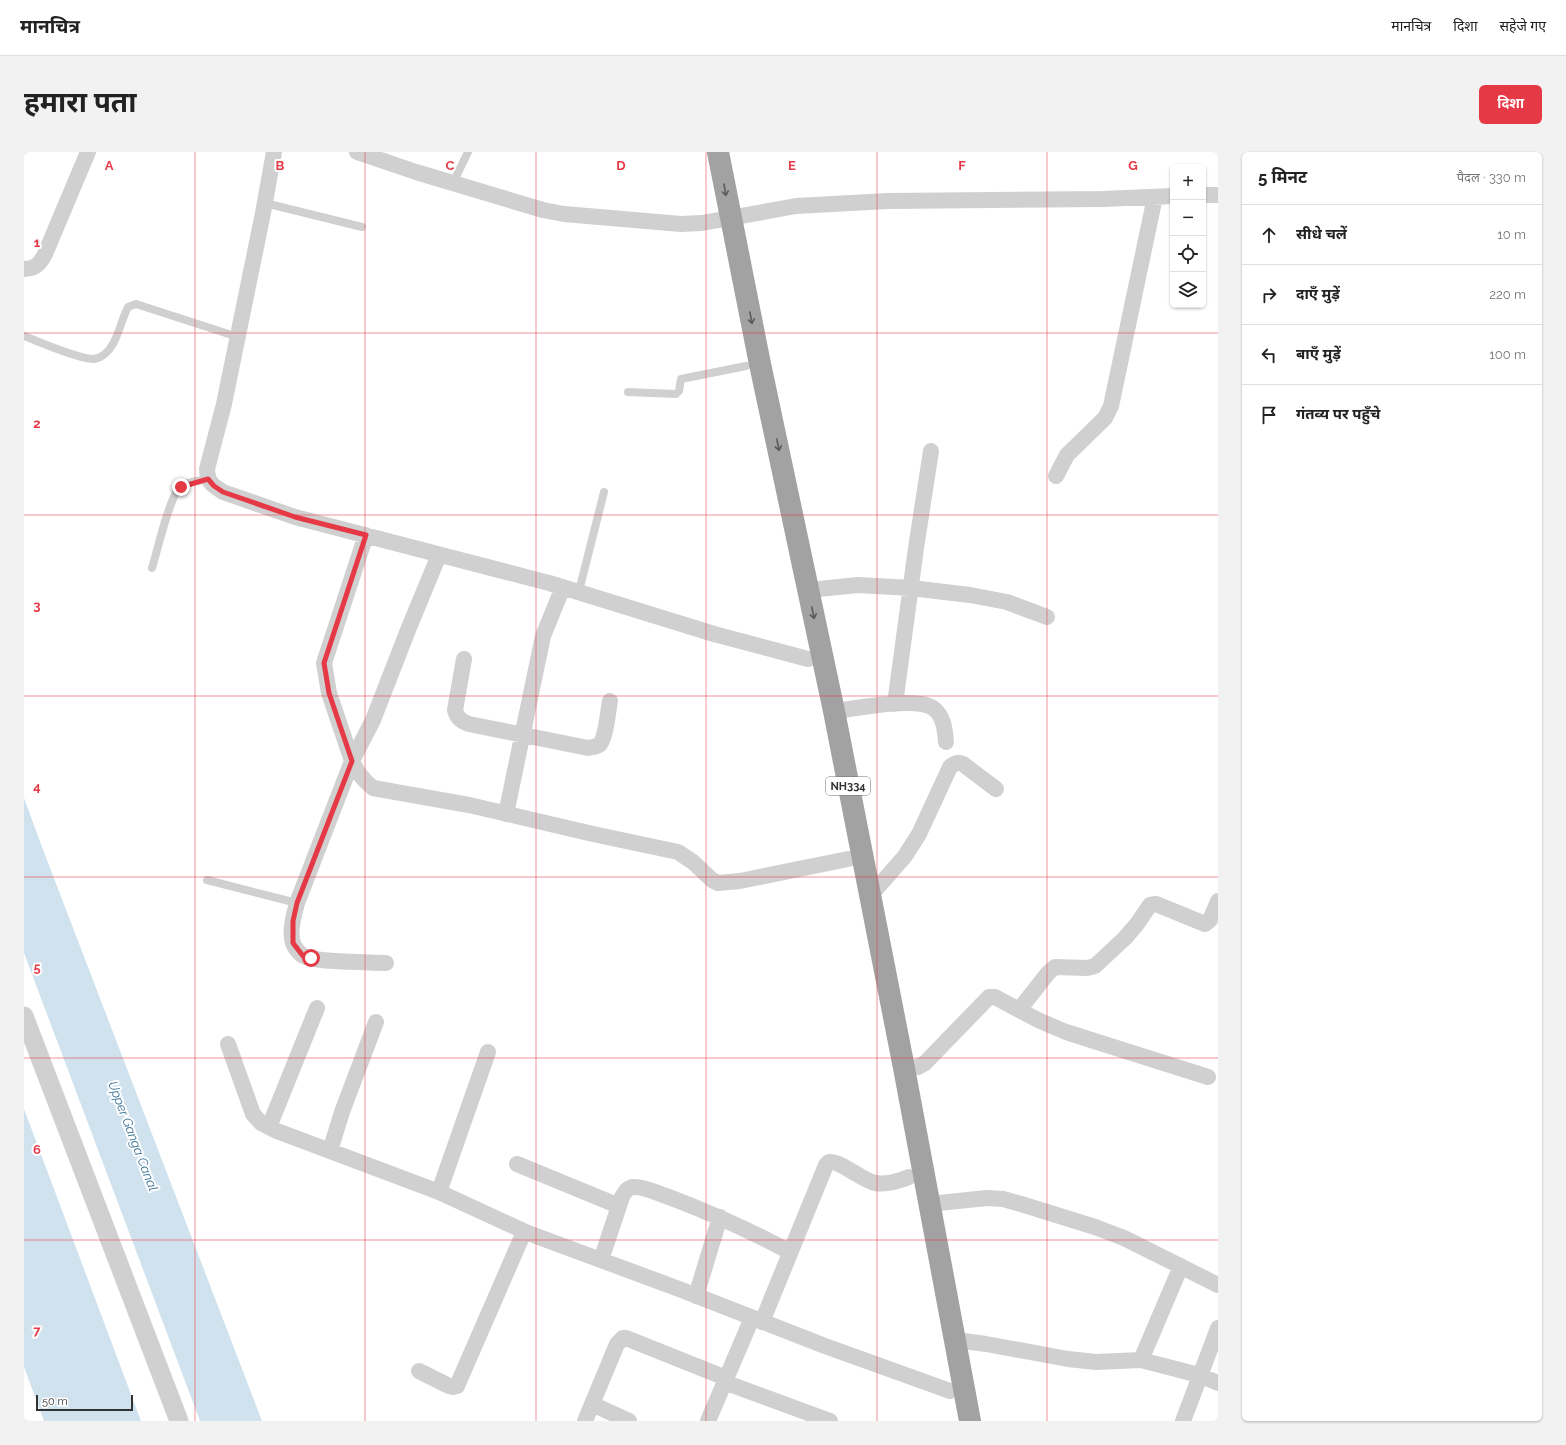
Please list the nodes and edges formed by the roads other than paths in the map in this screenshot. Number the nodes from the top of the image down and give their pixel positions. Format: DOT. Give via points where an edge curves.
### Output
graph roads {
  1 [pos="88,152"];
  2 [pos="274,152"];
  3 [pos="357,152"];
  4 [pos="468,152"];
  5 [pos="704,152"];
  6 [pos="718,152"];
  7 [pos="453,183"];
  8 [pos="1206,195"];
  9 [pos="1218,195"];
  10 [pos="1170,196"];
  11 [pos="1155,197"];
  12 [pos="265,203"];
  13 [pos="723,218"];
  14 [pos="362,227"];
  15 [pos="24,269"];
  16 [pos="24,336"];
  17 [pos="238,337"];
  18 [pos="746,366"];
  19 [pos="628,392"];
  20 [pos="931,451"];
  21 [pos="1056,476"];
  22 [pos="208,479"];
  23 [pos="604,492"];
  24 [pos="366,535"];
  25 [pos="439,554"];
  26 [pos="152,568"];
  27 [pos="911,588"];
  28 [pos="571,589"];
  29 [pos="809,590"];
  30 [pos="1047,617"];
  31 [pos="464,659"];
  32 [pos="808,659"];
  33 [pos="610,700"];
  34 [pos="896,704"];
  35 [pos="834,712"];
  36 [pos="522,735"];
  37 [pos="946,742"];
  38 [pos="352,761"];
  39 [pos="996,789"];
  40 [pos="506,814"];
  41 [pos="848,859"];
  42 [pos="207,880"];
  43 [pos="870,896"];
  44 [pos="1218,901"];
  45 [pos="297,903"];
  46 [pos="386,963"];
  47 [pos="318,1008"];
  48 [pos="1019,1010"];
  49 [pos="24,1016"];
  50 [pos="376,1022"];
  51 [pos="228,1044"];
  52 [pos="488,1052"];
  53 [pos="904,1068"];
  54 [pos="1208,1077"];
  55 [pos="269,1127"];
  56 [pos="330,1151"];
  57 [pos="517,1164"];
  58 [pos="909,1178"];
  59 [pos="439,1192"];
  60 [pos="930,1204"];
  61 [pos="619,1206"];
  62 [pos="720,1217"];
  63 [pos="524,1232"];
  64 [pos="790,1252"];
  65 [pos="601,1260"];
  66 [pos="1181,1266"];
  67 [pos="1218,1285"];
  68 [pos="696,1296"];
  69 [pos="757,1320"];
  70 [pos="1218,1328"];
  71 [pos="956,1340"];
  72 [pos="1141,1360"];
  73 [pos="419,1371"];
  74 [pos="1200,1375"];
  75 [pos="725,1380"];
  76 [pos="1218,1383"];
  77 [pos="950,1390"];
  78 [pos="592,1404"];
  79 [pos="179,1421"];
  80 [pos="585,1421"];
  81 [pos="630,1421"];
  82 [pos="708,1421"];
  83 [pos="830,1421"];
  84 [pos="955,1421"];
  85 [pos="970,1421"];
  86 [pos="1183,1421"];
  1 -- 15 [label="street" via="45,254 40,263 32,269"];
  2 -- 12 [label="street"];
  3 -- 7 [label="street"];
  4 -- 7 [label="lane"];
  5 -- 13 [label="highway, NH334"];
  6 -- 13 [label="highway, NH334, one-way"];
  7 -- 13 [label="street" via="564,214 681,224"];
  8 -- 9 [label="street"];
  10 -- 11 [label="street"];
  11 -- 13 [label="street" via="888,201 796,206"];
  11 -- 21 [label="street" via="1111,406 1105,418 1067,455"];
  12 -- 14 [label="lane"];
  12 -- 17 [label="street"];
  13 -- 18 [label="highway, NH334"];
  13 -- 29 [label="highway, NH334, one-way"];
  16 -- 17 [label="lane" via="73,354 95,359 101,357 113,344 128,307 136,304"];
  17 -- 22 [label="street" via="207,468"];
  18 -- 19 [label="lane" via="681,380 676,394"];
  18 -- 32 [label="highway, NH334"];
  20 -- 27 [label="street"];
  22 -- 24 [label="street" via="223,492 295,517"];
  22 -- 26 [label="lane" via="181,487 175,493"];
  23 -- 28 [label="lane"];
  24 -- 25 [label="street"];
  24 -- 38 [label="street" via="324,663 329,693"];
  25 -- 28 [label="street"];
  25 -- 38 [label="street" via="373,720"];
  27 -- 29 [label="street" via="858,585"];
  27 -- 30 [label="street" via="992,598"];
  27 -- 34 [label="street"];
  28 -- 32 [label="street" via="714,634"];
  28 -- 36 [label="street" via="543,636"];
  29 -- 35 [label="highway, NH334, one-way"];
  31 -- 36 [label="street" via="455,703 457,716 469,724"];
  32 -- 41 [label="highway, NH334"];
  33 -- 36 [label="street" via="603,737 601,743 595,747 588,748"];
  34 -- 35 [label="street"];
  34 -- 37 [label="street" via="918,703 932,708 940,715"];
  35 -- 43 [label="highway, NH334"];
  36 -- 40 [label="street"];
  38 -- 40 [label="street" via="364,781 373,788"];
  38 -- 45 [label="street"];
  39 -- 43 [label="street" via="963,764 954,763 919,834 905,856"];
  40 -- 41 [label="street" via="678,852 718,883 740,881"];
  41 -- 58 [label="highway, NH334"];
  42 -- 45 [label="lane"];
  43 -- 53 [label="highway, NH334"];
  44 -- 48 [label="street" via="1210,920 1205,924 1156,904 1150,905 1125,938 1095,966 1055,967"];
  45 -- 46 [label="street" via="293,921 293,943 303,956 324,960"];
  47 -- 55 [label="street"];
  48 -- 53 [label="street" via="995,997 989,997 925,1063"];
  48 -- 54 [label="street" via="1066,1032"];
  49 -- 79 [label="street"];
  50 -- 56 [label="street"];
  51 -- 55 [label="street" via="253,1114"];
  52 -- 59 [label="street"];
  53 -- 60 [label="highway, NH334"];
  55 -- 56 [label="street"];
  56 -- 59 [label="street"];
  57 -- 61 [label="street"];
  58 -- 64 [label="street" via="891,1183 874,1183 835,1162 829,1162 823,1168"];
  58 -- 77 [label="highway, NH334"];
  59 -- 63 [label="street"];
  60 -- 66 [label="street" via="987,1198 1003,1199 1095,1227"];
  60 -- 71 [label="highway, NH334"];
  61 -- 62 [label="street" via="626,1191 638,1187"];
  61 -- 65 [label="street"];
  62 -- 64 [label="street"];
  62 -- 68 [label="street"];
  63 -- 65 [label="street"];
  63 -- 73 [label="street" via="457,1386 449,1386"];
  64 -- 69 [label="street"];
  65 -- 68 [label="street"];
  66 -- 67 [label="street"];
  66 -- 72 [label="street"];
  68 -- 69 [label="street"];
  69 -- 75 [label="street"];
  69 -- 77 [label="street"];
  70 -- 74 [label="street"];
  71 -- 72 [label="street" via="1068,1359 1096,1362"];
  71 -- 85 [label="highway, NH334"];
  72 -- 74 [label="street"];
  74 -- 76 [label="street"];
  74 -- 86 [label="street"];
  75 -- 78 [label="street" via="623,1338 617,1344"];
  75 -- 82 [label="street"];
  75 -- 83 [label="street"];
  77 -- 84 [label="highway, NH334"];
  78 -- 80 [label="street"];
  78 -- 81 [label="street"];
}
